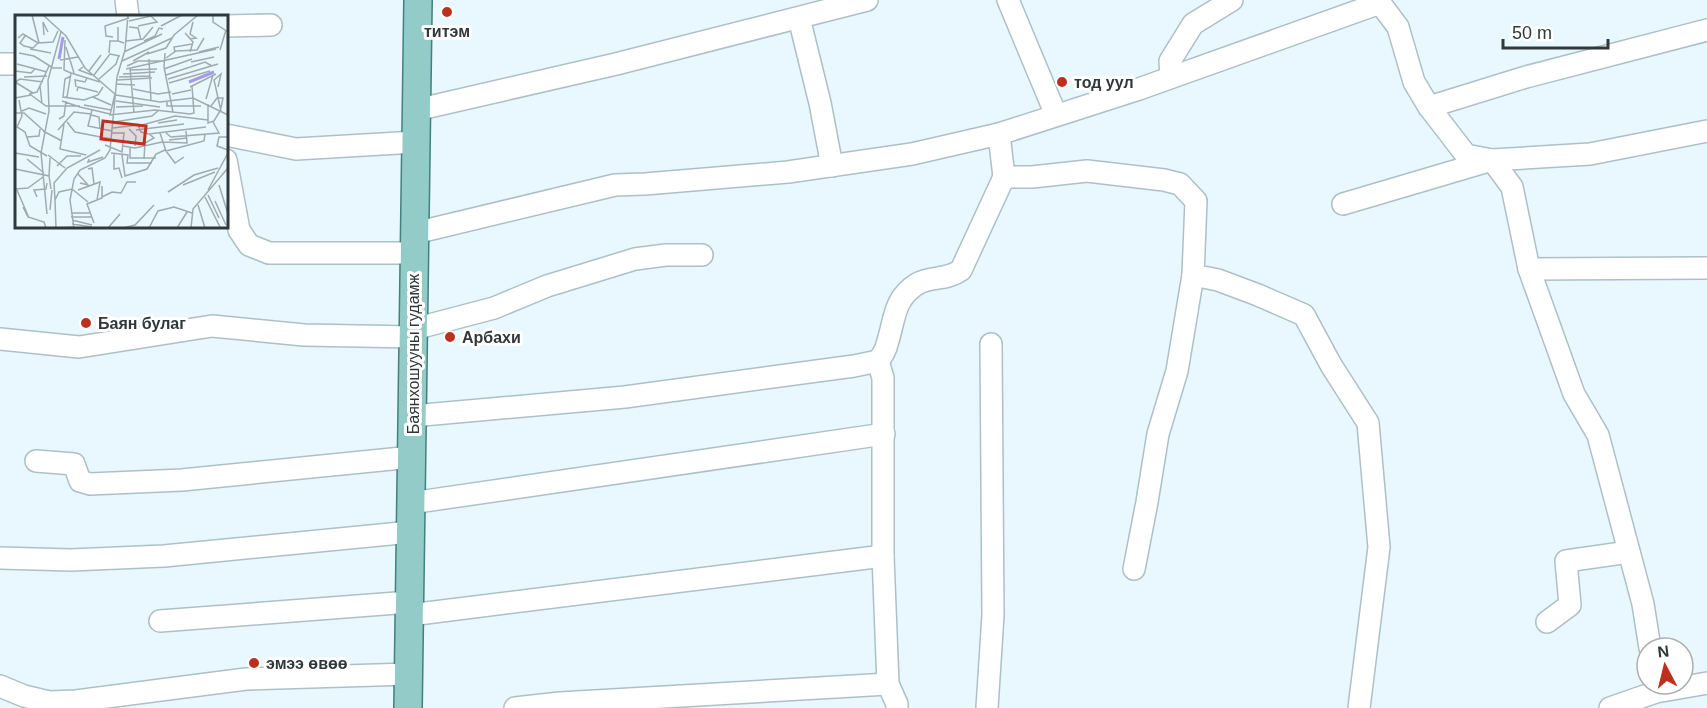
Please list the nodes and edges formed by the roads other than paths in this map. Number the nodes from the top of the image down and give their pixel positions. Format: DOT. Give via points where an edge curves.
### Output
graph roads {
  1 [pos="126,0"];
  2 [pos="418,0"];
  3 [pos="867,0"];
  4 [pos="1008,0"];
  5 [pos="1232,0"];
  6 [pos="1385,1"];
  7 [pos="128,15"];
  8 [pos="799,18"];
  9 [pos="271,25"];
  10 [pos="228,26"];
  11 [pos="1707,30"];
  12 [pos="1171,77"];
  13 [pos="1429,108"];
  14 [pos="416,110"];
  15 [pos="1056,115"];
  16 [pos="1707,131"];
  17 [pos="999,134"];
  18 [pos="228,135"];
  19 [pos="416,142"];
  20 [pos="1492,160"];
  21 [pos="832,166"];
  22 [pos="228,171"];
  23 [pos="1004,177"];
  24 [pos="1343,204"];
  25 [pos="414,243"];
  26 [pos="702,255"];
  27 [pos="1707,268"];
  28 [pos="1529,269"];
  29 [pos="1193,275"];
  30 [pos="414,333"];
  31 [pos="0,339"];
  32 [pos="991,344"];
  33 [pos="878,361"];
  34 [pos="412,416"];
  35 [pos="884,434"];
  36 [pos="412,457"];
  37 [pos="36,461"];
  38 [pos="411,503"];
  39 [pos="411,532"];
  40 [pos="1629,552"];
  41 [pos="883,556"];
  42 [pos="0,558"];
  43 [pos="1134,569"];
  44 [pos="410,608"];
  45 [pos="160,621"];
  46 [pos="1547,622"];
  47 [pos="1648,636"];
  48 [pos="409,674"];
  49 [pos="888,684"];
  50 [pos="0,686"];
  51 [pos="1637,696"];
  52 [pos="22,702"];
  53 [pos="902,707"];
  54 [pos="408,708"];
  55 [pos="515,708"];
  56 [pos="987,708"];
  57 [pos="1359,708"];
  58 [pos="1610,708"];
  1 -- 7 [label="street"];
  2 -- 14 [label="main road, Баянхошууны гудамж"];
  3 -- 8 [label="street"];
  4 -- 15 [label="street"];
  5 -- 12 [label="street" via="1192,24 1170,61"];
  6 -- 12 [label="street"];
  6 -- 13 [label="street" via="1398,27 1414,82"];
  8 -- 14 [label="street"];
  8 -- 21 [label="street"];
  9 -- 10 [label="street"];
  11 -- 13 [label="street" via="1526,77"];
  12 -- 15 [label="street"];
  13 -- 20 [label="street" via="1466,155"];
  14 -- 19 [label="main road, Баянхошууны гудамж"];
  15 -- 17 [label="street"];
  16 -- 20 [label="street" via="1590,154"];
  17 -- 21 [label="street" via="912,154"];
  17 -- 23 [label="street"];
  18 -- 19 [label="street" via="296,149"];
  19 -- 25 [label="main road, Баянхошууны гудамж"];
  20 -- 24 [label="street"];
  20 -- 28 [label="street" via="1512,186"];
  21 -- 25 [label="street" via="615,185"];
  22 -- 25 [label="street" via="239,230 249,245 269,254"];
  23 -- 29 [label="street" via="1087,171 1180,184 1196,201"];
  23 -- 33 [label="street" via="961,270 952,276 920,282 904,294"];
  25 -- 30 [label="main road, Баянхошууны гудамж"];
  26 -- 30 [label="street" via="635,259"];
  27 -- 28 [label="street"];
  28 -- 40 [label="street" via="1574,394 1598,435"];
  29 -- 43 [label="street" via="1177,370 1158,434"];
  29 -- 57 [label="street" via="1218,280 1304,315 1368,423 1379,547"];
  30 -- 31 [label="street" via="304,335 212,326 79,347"];
  30 -- 34 [label="main road, Баянхошууны гудамж"];
  32 -- 56 [label="street" via="993,615"];
  33 -- 34 [label="street" via="625,397"];
  33 -- 35 [label="street" via="883,378"];
  34 -- 36 [label="main road, Баянхошууны гудамж"];
  35 -- 38 [label="street"];
  35 -- 41 [label="street"];
  36 -- 37 [label="street" via="182,480 90,484 80,481 74,464"];
  36 -- 38 [label="main road, Баянхошууны гудамж"];
  38 -- 39 [label="main road, Баянхошууны гудамж"];
  39 -- 42 [label="street" via="164,556"];
  39 -- 44 [label="main road, Баянхошууны гудамж"];
  40 -- 46 [label="street" via="1566,561 1570,605"];
  40 -- 47 [label="street"];
  41 -- 44 [label="street"];
  41 -- 49 [label="street"];
  44 -- 45 [label="street"];
  44 -- 48 [label="main road, Баянхошууны гудамж"];
  48 -- 52 [label="street" via="246,679 76,701"];
  48 -- 54 [label="main road, Баянхошууны гудамж"];
  49 -- 53 [label="street"];
  49 -- 55 [label="street"];
  50 -- 52 [label="street"];
  51 -- 58 [label="street"];
}
